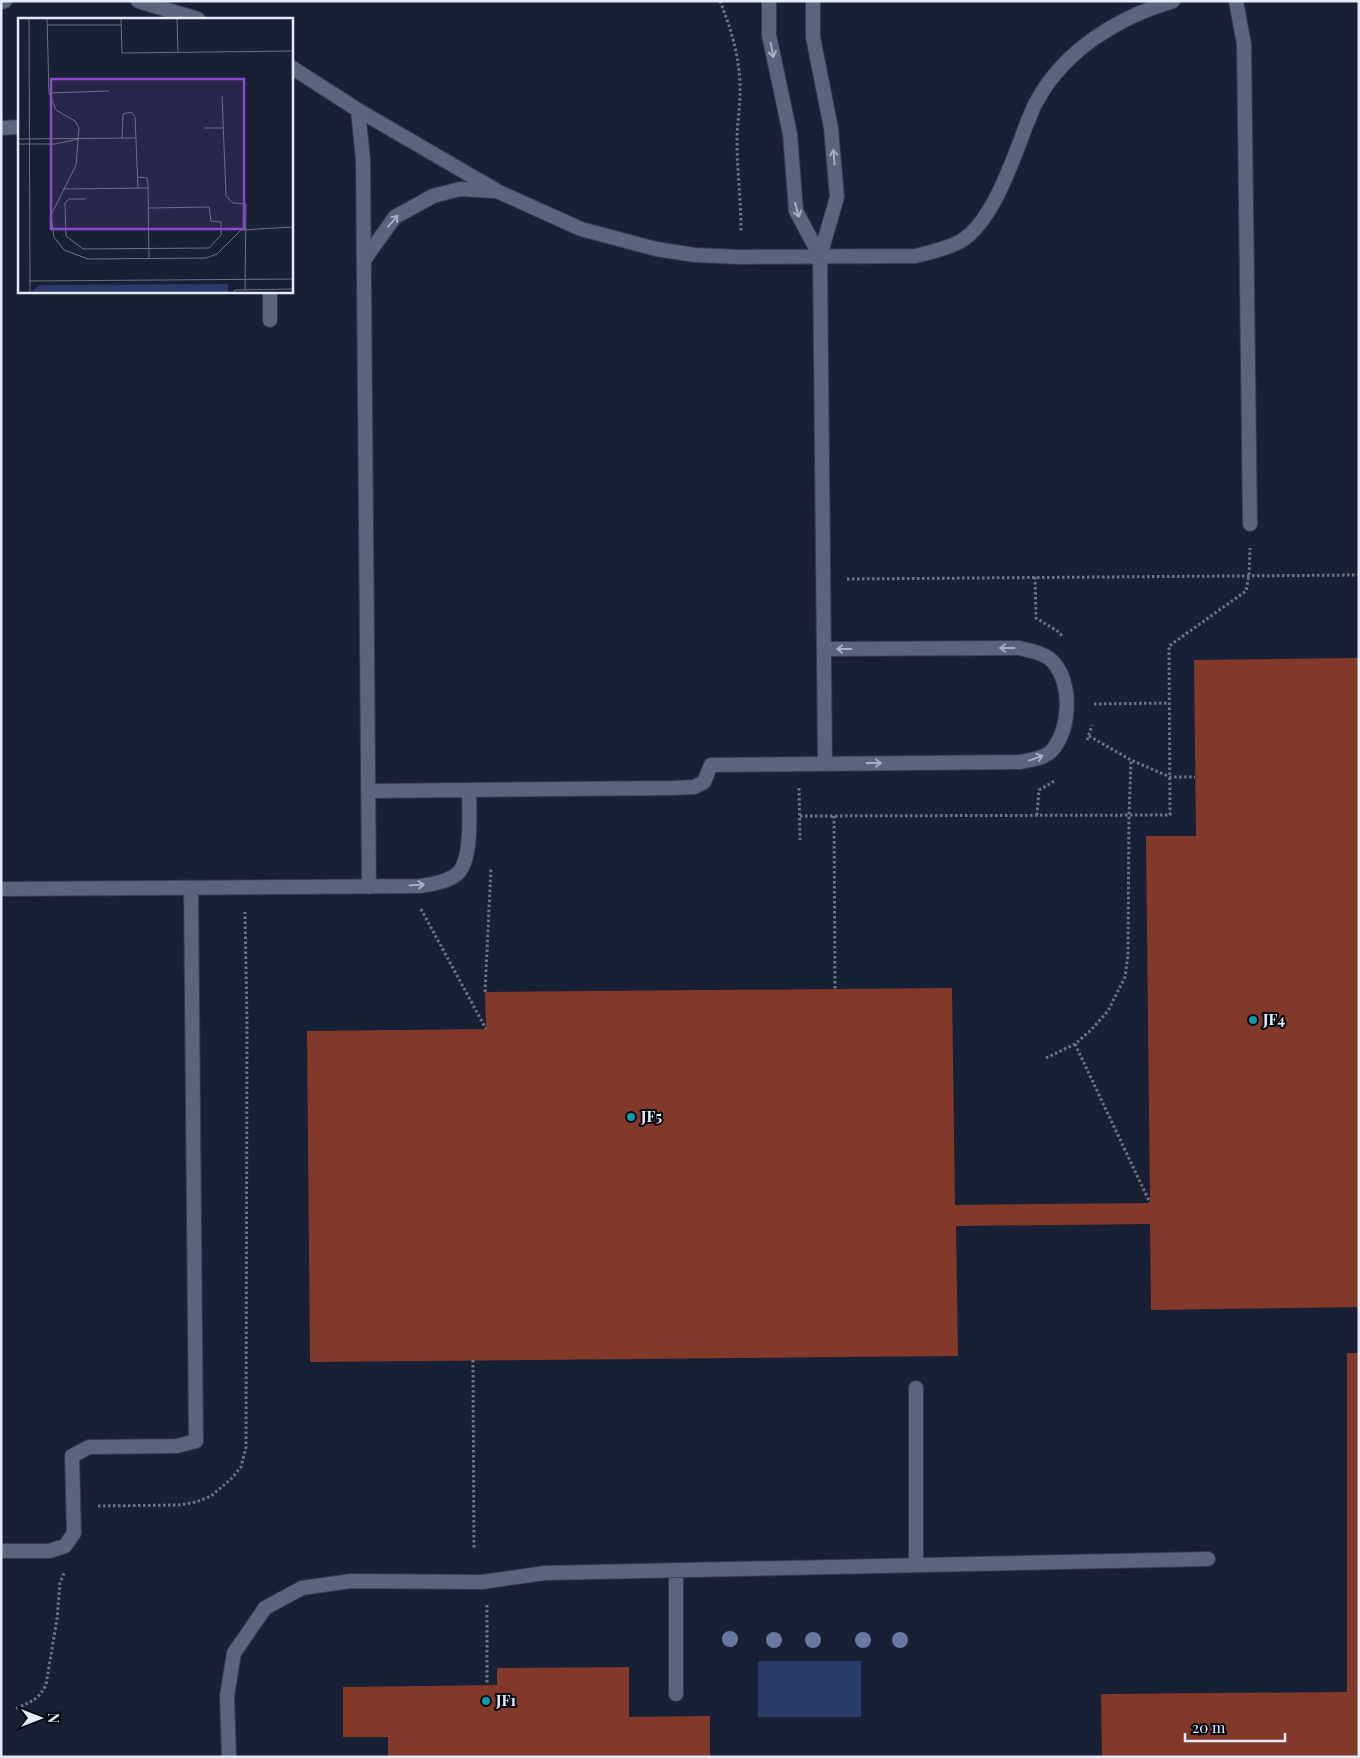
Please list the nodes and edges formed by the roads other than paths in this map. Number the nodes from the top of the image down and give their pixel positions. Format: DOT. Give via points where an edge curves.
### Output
graph roads {
  1 [pos="5,1"];
  2 [pos="138,1"];
  3 [pos="769,1"];
  4 [pos="813,1"];
  5 [pos="1173,1"];
  6 [pos="1236,1"];
  7 [pos="1,2"];
  8 [pos="195,18"];
  9 [pos="292,68"];
  10 [pos="358,110"];
  11 [pos="1,128"];
  12 [pos="18,128"];
  13 [pos="499,192"];
  14 [pos="820,256"];
  15 [pos="364,260"];
  16 [pos="270,292"];
  17 [pos="270,320"];
  18 [pos="1250,524"];
  19 [pos="824,649"];
  20 [pos="825,763"];
  21 [pos="368,790"];
  22 [pos="469,790"];
  23 [pos="369,887"];
  24 [pos="192,888"];
  25 [pos="1,889"];
  26 [pos="916,1388"];
  27 [pos="1,1551"];
  28 [pos="1208,1559"];
  29 [pos="916,1565"];
  30 [pos="676,1570"];
  31 [pos="676,1694"];
  32 [pos="229,1757"];
  1 -- 7 [label="lane"];
  2 -- 8 [label="lane"];
  3 -- 14 [label="lane, one-way" via="769,35 790,134 796,211"];
  14 -- 4 [label="lane, one-way" via="837,197 831,128 814,37"];
  5 -- 14 [label="lane" via="1112,27 1083,46 1058,70 1037,100 999,192 982,221 963,240 943,250 915,256"];
  6 -- 18 [label="lane" via="1244,44"];
  9 -- 10 [label="lane"];
  10 -- 13 [label="lane"];
  10 -- 15 [label="lane" via="363,159"];
  11 -- 12 [label="lane"];
  13 -- 14 [label="lane" via="581,229 656,249 740,257"];
  15 -- 13 [label="lane, one-way" via="396,217 433,196 460,189"];
  14 -- 19 [label="lane"];
  15 -- 21 [label="lane"];
  16 -- 17 [label="lane"];
  19 -- 20 [label="lane"];
  20 -- 19 [label="lane, one-way" via="1019,762 1037,759 1054,749 1065,725 1068,703 1064,683 1054,663 1039,653 1019,648"];
  20 -- 22 [label="lane" via="711,765 704,782 694,787"];
  21 -- 22 [label="lane"];
  21 -- 23 [label="lane"];
  23 -- 22 [label="lane, one-way" via="420,886 441,882 459,873 467,855"];
  23 -- 24 [label="lane"];
  24 -- 25 [label="lane"];
  24 -- 27 [label="lane" via="196,1441 177,1446 89,1447 72,1456 74,1533 65,1546 49,1551"];
  26 -- 29 [label="lane"];
  28 -- 29 [label="lane"];
  29 -- 30 [label="lane"];
  30 -- 31 [label="lane"];
  30 -- 32 [label="lane" via="545,1573 482,1582 351,1582 302,1588 265,1608 234,1653 227,1696"];
}
